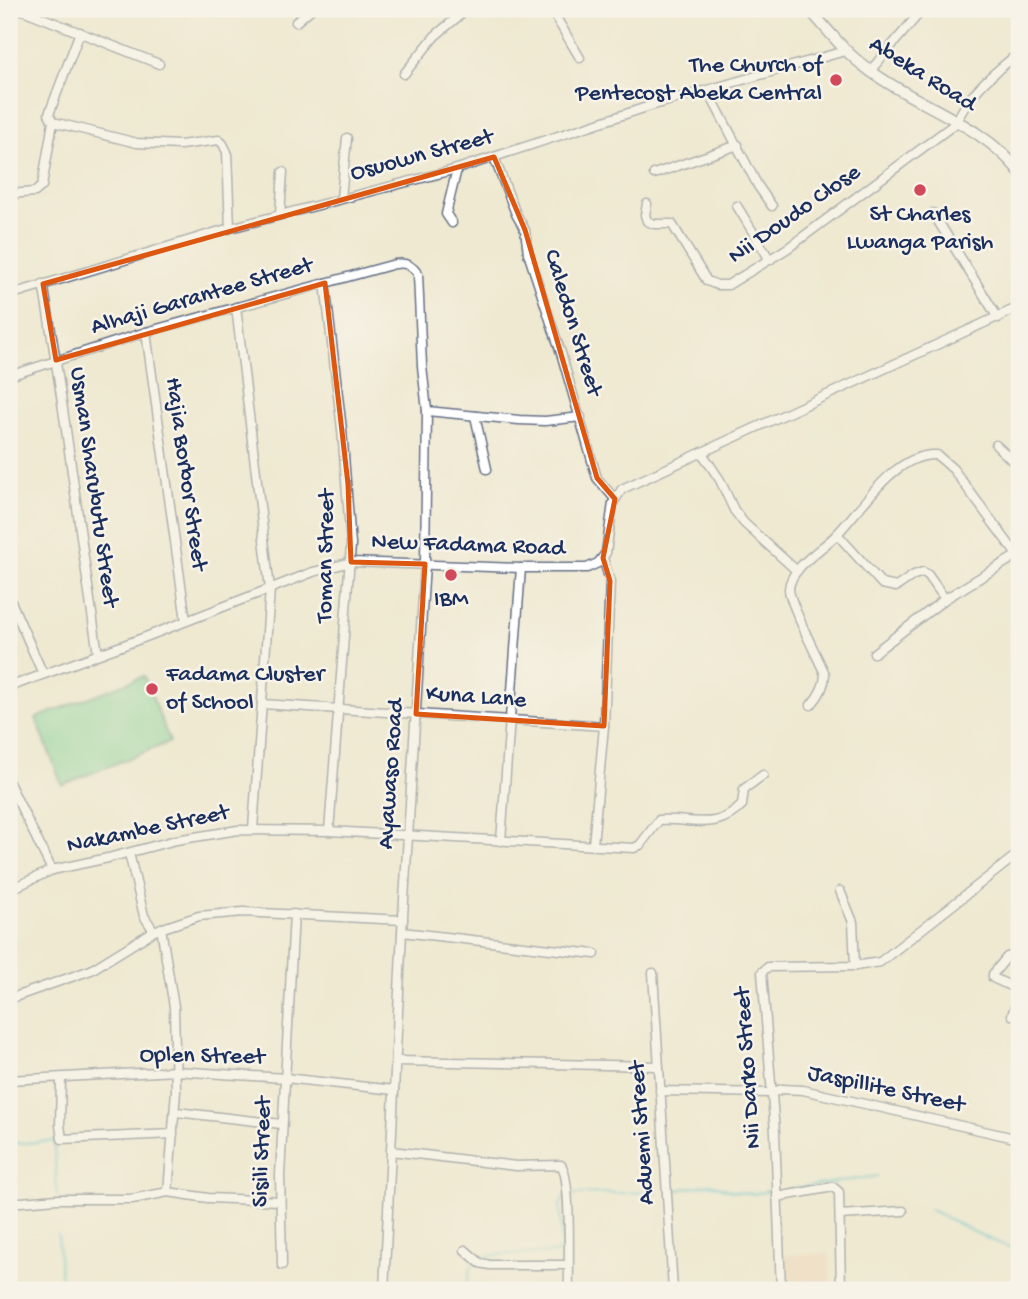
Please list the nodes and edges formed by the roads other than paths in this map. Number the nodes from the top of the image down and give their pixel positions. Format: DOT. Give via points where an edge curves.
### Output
graph roads {
  1 [pos="20,9"];
  2 [pos="311,9"];
  3 [pos="467,9"];
  4 [pos="551,9"];
  5 [pos="809,9"];
  6 [pos="923,9"];
  7 [pos="296,22"];
  8 [pos="80,32"];
  9 [pos="845,51"];
  10 [pos="1019,53"];
  11 [pos="580,58"];
  12 [pos="159,64"];
  13 [pos="870,71"];
  14 [pos="404,74"];
  15 [pos="708,91"];
  16 [pos="52,122"];
  17 [pos="956,123"];
  18 [pos="347,138"];
  19 [pos="738,145"];
  20 [pos="494,157"];
  21 [pos="457,169"];
  22 [pos="1019,171"];
  23 [pos="284,172"];
  24 [pos="654,174"];
  25 [pos="9,194"];
  26 [pos="341,198"];
  27 [pos="647,204"];
  28 [pos="737,206"];
  29 [pos="772,206"];
  30 [pos="933,213"];
  31 [pos="280,214"];
  32 [pos="452,223"];
  33 [pos="230,228"];
  34 [pos="770,260"];
  35 [pos="408,264"];
  36 [pos="325,283"];
  37 [pos="43,284"];
  38 [pos="9,295"];
  39 [pos="236,307"];
  40 [pos="1019,307"];
  41 [pos="998,318"];
  42 [pos="146,332"];
  43 [pos="56,360"];
  44 [pos="9,376"];
  45 [pos="427,411"];
  46 [pos="475,415"];
  47 [pos="581,417"];
  48 [pos="996,445"];
  49 [pos="702,453"];
  50 [pos="1019,467"];
  51 [pos="488,469"];
  52 [pos="615,499"];
  53 [pos="837,534"];
  54 [pos="1018,555"];
  55 [pos="603,558"];
  56 [pos="351,562"];
  57 [pos="425,564"];
  58 [pos="521,568"];
  59 [pos="797,571"];
  60 [pos="270,589"];
  61 [pos="9,597"];
  62 [pos="945,598"];
  63 [pos="186,621"];
  64 [pos="874,653"];
  65 [pos="98,654"];
  66 [pos="43,674"];
  67 [pos="9,687"];
  68 [pos="262,704"];
  69 [pos="811,705"];
  70 [pos="339,709"];
  71 [pos="416,714"];
  72 [pos="510,719"];
  73 [pos="604,726"];
  74 [pos="764,775"];
  75 [pos="9,783"];
  76 [pos="253,830"];
  77 [pos="329,831"];
  78 [pos="408,837"];
  79 [pos="501,841"];
  80 [pos="593,845"];
  81 [pos="129,853"];
  82 [pos="1019,853"];
  83 [pos="52,870"];
  84 [pos="9,890"];
  85 [pos="840,891"];
  86 [pos="294,914"];
  87 [pos="403,920"];
  88 [pos="158,930"];
  89 [pos="402,932"];
  90 [pos="595,954"];
  91 [pos="1019,955"];
  92 [pos="855,966"];
  93 [pos="653,973"];
  94 [pos="1019,990"];
  95 [pos="1019,997"];
  96 [pos="9,999"];
  97 [pos="1013,1015"];
  98 [pos="396,1061"];
  99 [pos="657,1066"];
  100 [pos="176,1071"];
  101 [pos="61,1078"];
  102 [pos="285,1078"];
  103 [pos="9,1080"];
  104 [pos="394,1090"];
  105 [pos="660,1091"];
  106 [pos="771,1093"];
  107 [pos="176,1112"];
  108 [pos="282,1124"];
  109 [pos="173,1134"];
  110 [pos="1019,1139"];
  111 [pos="390,1151"];
  112 [pos="168,1192"];
  113 [pos="777,1195"];
  114 [pos="279,1201"];
  115 [pos="9,1203"];
  116 [pos="903,1211"];
  117 [pos="840,1215"];
  118 [pos="465,1250"];
  119 [pos="282,1265"];
  120 [pos="568,1265"];
  121 [pos="384,1290"];
  122 [pos="569,1290"];
  123 [pos="673,1290"];
  124 [pos="781,1290"];
  125 [pos="841,1290"];
  1 -- 8 [label="street"];
  2 -- 7 [label="street"];
  3 -- 14 [label="street" via="435,36"];
  4 -- 11 [label="street"];
  5 -- 9 [label="street, Abeka Road"];
  6 -- 13 [label="street"];
  8 -- 12 [label="street"];
  8 -- 16 [label="street" via="49,114"];
  9 -- 13 [label="street, Abeka Road"];
  9 -- 15 [label="street, Osuown Street"];
  10 -- 17 [label="street" via="982,84"];
  13 -- 17 [label="street, Abeka Road"];
  15 -- 19 [label="street"];
  15 -- 20 [label="street, Osuown Street"];
  16 -- 25 [label="street" via="42,186 35,192"];
  16 -- 33 [label="street" via="137,143 180,145 219,140 226,152"];
  17 -- 22 [label="street, Abeka Road" via="980,135"];
  17 -- 34 [label="street, Nii Doudo Close"];
  18 -- 26 [label="street"];
  19 -- 24 [label="street"];
  19 -- 29 [label="street"];
  20 -- 21 [label="street, Osuown Street"];
  20 -- 47 [label="street, Caledon Street" via="525,230 528,253"];
  21 -- 26 [label="street, Osuown Street"];
  21 -- 32 [label="street" via="446,214"];
  23 -- 31 [label="street"];
  26 -- 31 [label="street, Osuown Street"];
  27 -- 34 [label="street, Nii Doudo Close" via="647,221 672,224 707,281 728,285"];
  28 -- 34 [label="street"];
  30 -- 41 [label="street"];
  31 -- 33 [label="street, Osuown Street"];
  33 -- 37 [label="street, Osuown Street"];
  35 -- 36 [label="street, Alhaji Garantee Street"];
  35 -- 45 [label="street, Ayawaso Road" via="418,274"];
  36 -- 39 [label="street, Alhaji Garantee Street"];
  36 -- 56 [label="street, Toman Street" via="348,484"];
  37 -- 38 [label="street, Osuown Street"];
  37 -- 43 [label="street, Usman Sharubutu Street"];
  39 -- 42 [label="street, Alhaji Garantee Street"];
  39 -- 60 [label="street"];
  40 -- 41 [label="street"];
  41 -- 49 [label="street"];
  42 -- 43 [label="street, Alhaji Garantee Street"];
  42 -- 63 [label="street, Hajia Borbor Street"];
  43 -- 44 [label="street, Alhaji Garantee Street"];
  43 -- 65 [label="street, Usman Sharubutu Street"];
  45 -- 46 [label="street"];
  45 -- 57 [label="street, Ayawaso Road"];
  46 -- 47 [label="street" via="545,421"];
  46 -- 51 [label="street"];
  47 -- 52 [label="street, Caledon Street" via="597,478"];
  48 -- 50 [label="street"];
  49 -- 52 [label="street" via="627,486"];
  49 -- 59 [label="street" via="744,523"];
  52 -- 55 [label="street"];
  53 -- 54 [label="street" via="887,477 911,462 937,455"];
  53 -- 59 [label="street"];
  53 -- 62 [label="street" via="882,584 896,587 923,572"];
  54 -- 62 [label="street"];
  55 -- 58 [label="street, New Fadama Road" via="587,568"];
  55 -- 73 [label="street" via="610,581"];
  56 -- 57 [label="street, New Fadama Road"];
  56 -- 60 [label="street, New Fadama Road"];
  56 -- 70 [label="street, Toman Street"];
  57 -- 58 [label="street, New Fadama Road"];
  57 -- 71 [label="street, Ayawaso Road"];
  58 -- 72 [label="street"];
  59 -- 69 [label="street" via="790,584 791,598 825,674"];
  60 -- 63 [label="street, New Fadama Road"];
  60 -- 68 [label="street"];
  61 -- 66 [label="street"];
  62 -- 64 [label="street"];
  63 -- 65 [label="street, New Fadama Road"];
  65 -- 66 [label="street, New Fadama Road"];
  66 -- 67 [label="street, New Fadama Road"];
  68 -- 70 [label="street, Kuna Lane"];
  68 -- 76 [label="street"];
  70 -- 71 [label="street, Kuna Lane"];
  70 -- 77 [label="street, Toman Street"];
  71 -- 72 [label="street, Kuna Lane"];
  71 -- 78 [label="street, Ayawaso Road"];
  72 -- 73 [label="street, Kuna Lane"];
  72 -- 79 [label="street"];
  73 -- 80 [label="street"];
  74 -- 80 [label="street, Nakambe Street" via="744,789 741,807 719,821 659,820 638,847"];
  75 -- 83 [label="street"];
  76 -- 77 [label="street, Nakambe Street"];
  76 -- 81 [label="street, Nakambe Street" via="176,840"];
  77 -- 78 [label="street, Nakambe Street"];
  78 -- 79 [label="street, Nakambe Street"];
  78 -- 87 [label="street, Ayawaso Road"];
  79 -- 80 [label="street, Nakambe Street"];
  81 -- 83 [label="street, Nakambe Street"];
  81 -- 88 [label="street" via="144,916"];
  82 -- 92 [label="street, Nii Darko Street" via="880,962"];
  83 -- 84 [label="street, Nakambe Street"];
  85 -- 92 [label="street" via="853,922"];
  86 -- 87 [label="street"];
  86 -- 88 [label="street" via="222,912"];
  86 -- 102 [label="street, Sisili Street"];
  87 -- 89 [label="street, Ayawaso Road"];
  88 -- 96 [label="street" via="91,970"];
  88 -- 100 [label="street" via="174,1007"];
  89 -- 90 [label="street"];
  89 -- 98 [label="street, Ayawaso Road"];
  91 -- 94 [label="street" via="1007,957 993,978"];
  92 -- 106 [label="street, Nii Darko Street" via="785,965 762,972"];
  93 -- 99 [label="street, Aduemi Street"];
  95 -- 97 [label="street"];
  98 -- 99 [label="street"];
  98 -- 104 [label="street, Ayawaso Road"];
  99 -- 105 [label="street, Aduemi Street"];
  100 -- 101 [label="street, Oplen Street"];
  100 -- 102 [label="street, Oplen Street"];
  100 -- 107 [label="street"];
  101 -- 103 [label="street, Oplen Street"];
  101 -- 109 [label="street" via="61,1136 65,1140"];
  102 -- 104 [label="street, Oplen Street"];
  102 -- 108 [label="street, Sisili Street"];
  104 -- 111 [label="street, Ayawaso Road"];
  105 -- 106 [label="street, Jaspillite Street"];
  105 -- 123 [label="street, Aduemi Street"];
  106 -- 110 [label="street, Jaspillite Street" via="793,1089"];
  106 -- 113 [label="street, Nii Darko Street"];
  107 -- 108 [label="street"];
  107 -- 109 [label="street"];
  108 -- 114 [label="street, Sisili Street"];
  109 -- 112 [label="street"];
  111 -- 120 [label="street" via="516,1166 556,1163 565,1169"];
  111 -- 121 [label="street, Ayawaso Road"];
  112 -- 114 [label="street"];
  112 -- 115 [label="street" via="132,1199"];
  113 -- 117 [label="street" via="833,1187 839,1192"];
  113 -- 124 [label="street, Nii Darko Street"];
  114 -- 119 [label="street, Sisili Street"];
  116 -- 117 [label="street"];
  117 -- 125 [label="street"];
  118 -- 120 [label="street" via="490,1265"];
  120 -- 122 [label="street"];
}
